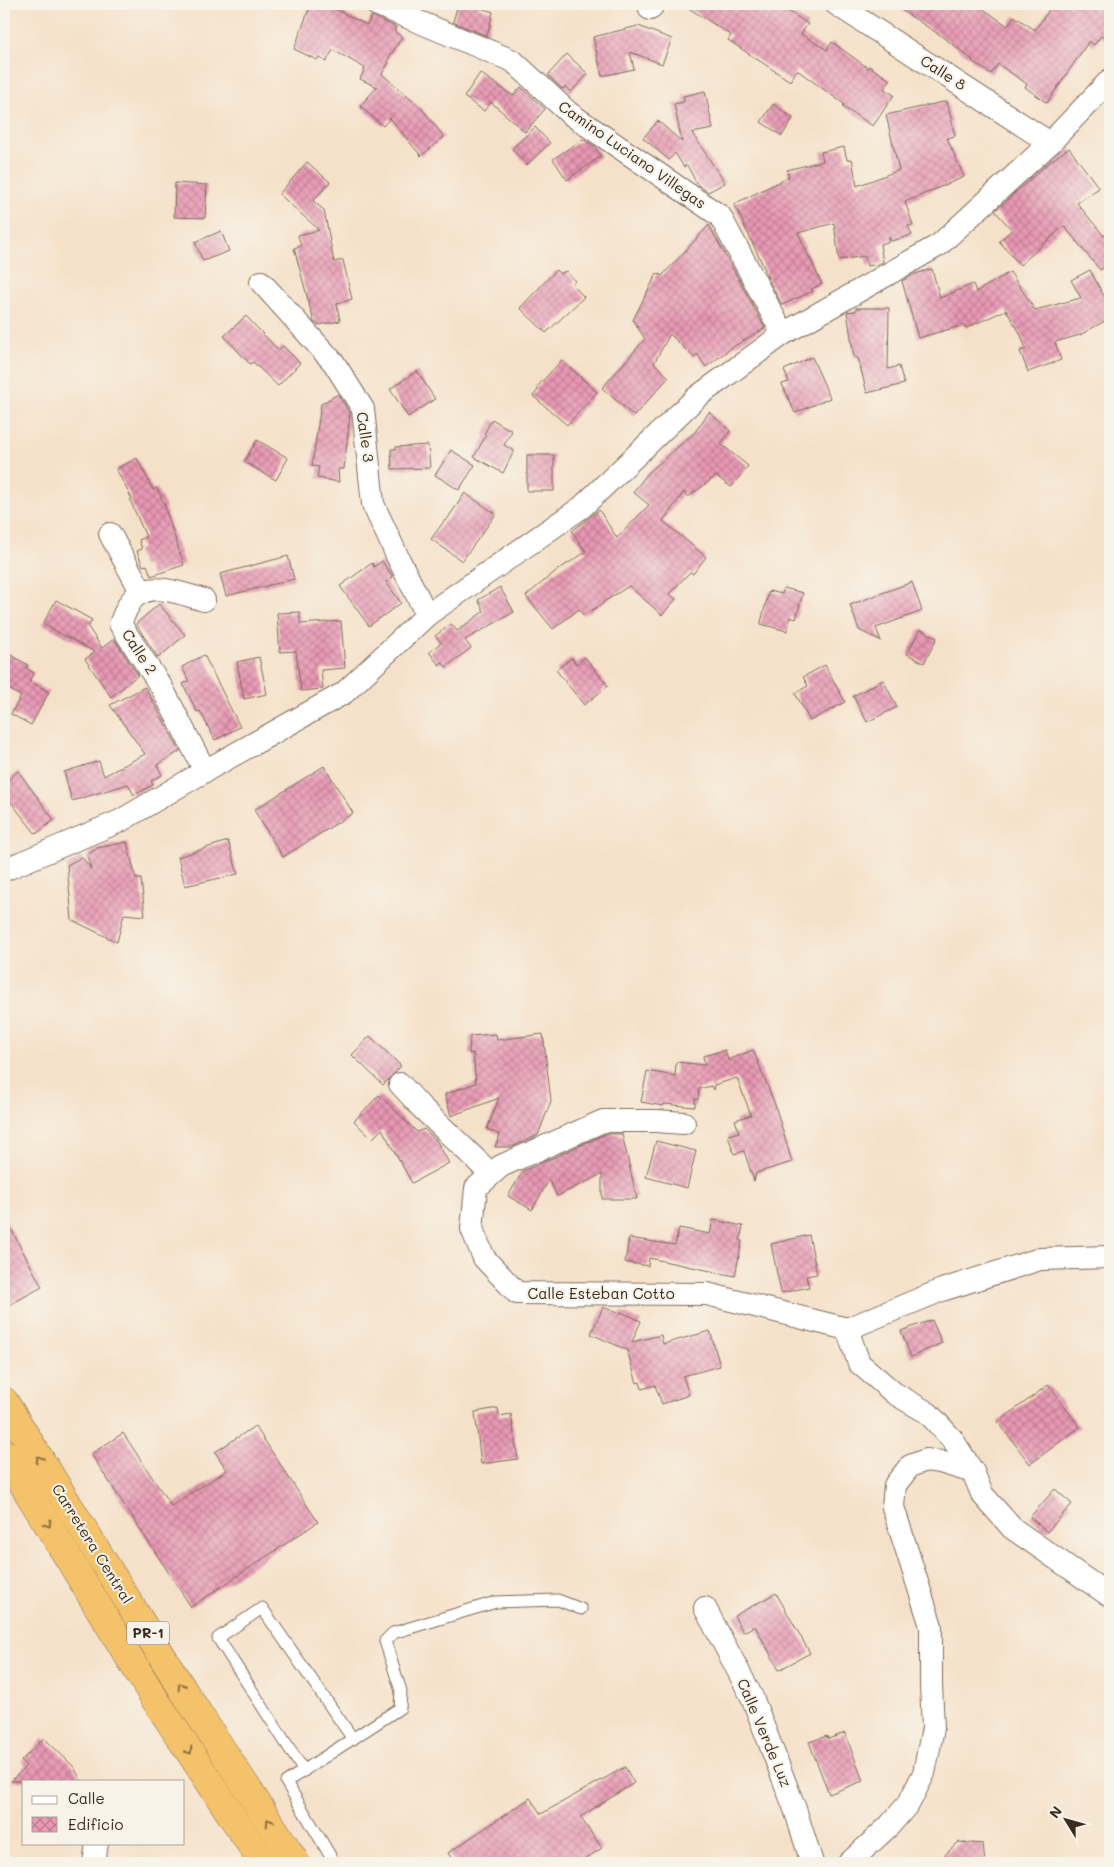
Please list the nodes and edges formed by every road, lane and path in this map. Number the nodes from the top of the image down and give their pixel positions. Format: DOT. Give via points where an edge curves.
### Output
graph roads {
  1 [pos="376,4"];
  2 [pos="836,4"];
  3 [pos="1106,92"];
  4 [pos="1050,143"];
  5 [pos="261,282"];
  6 [pos="783,334"];
  7 [pos="110,534"];
  8 [pos="142,593"];
  9 [pos="204,600"];
  10 [pos="428,614"];
  11 [pos="205,771"];
  12 [pos="4,870"];
  13 [pos="400,1084"];
  14 [pos="684,1123"];
  15 [pos="492,1174"];
  16 [pos="1110,1257"];
  17 [pos="847,1329"];
  18 [pos="4,1401"];
  19 [pos="4,1453"];
  20 [pos="973,1472"];
  21 [pos="1110,1596"];
  22 [pos="705,1608"];
  23 [pos="581,1609"];
  24 [pos="353,1739"];
  25 [pos="304,1771"];
  26 [pos="97,1844"];
  27 [pos="333,1860"];
  28 [pos="94,1863"];
  29 [pos="263,1863"];
  30 [pos="296,1863"];
  31 [pos="320,1863"];
  32 [pos="812,1863"];
  33 [pos="848,1863"];
  1 -- 6 [label="street, Camino Luciano Villegas" via="513,61 569,113 720,216"];
  2 -- 4 [label="street, Calle 8"];
  3 -- 4 [label="street"];
  4 -- 6 [label="street" via="939,244"];
  5 -- 10 [label="street, Calle 3" via="334,363 362,409 373,504"];
  6 -- 10 [label="street" via="697,397 582,507"];
  7 -- 8 [label="street"];
  8 -- 9 [label="street" via="150,590 173,592"];
  8 -- 11 [label="street, Calle 2" via="130,603 120,624 162,688"];
  10 -- 11 [label="street" via="344,693"];
  11 -- 12 [label="street" via="120,821"];
  13 -- 15 [label="street"];
  14 -- 15 [label="street, Calle Esteban Cotto" via="603,1121 502,1166"];
  15 -- 17 [label="street, Calle Esteban Cotto" via="476,1188 472,1229 484,1258 517,1293 707,1294"];
  16 -- 17 [label="street" via="1040,1259 942,1290"];
  17 -- 20 [label="street" via="859,1363 894,1394 928,1413 952,1439"];
  30 -- 18 [label="highway, Carretera Central / PR-1, one-way" via="183,1690"];
  19 -- 29 [label="highway, Carretera Central / PR-1, one-way" via="156,1701"];
  20 -- 21 [label="street" via="982,1494 1012,1528"];
  20 -- 33 [label="street" via="926,1460 910,1466 895,1485 893,1506 931,1626 933,1728 924,1773 909,1803"];
  22 -- 32 [label="street, Calle Verde Luz" via="752,1697"];
  23 -- 24 [label="lane" via="558,1600 496,1602 392,1633 385,1642 401,1691 400,1708"];
  24 -- 25 [label="lane"];
  24 -- 25 [label="lane" via="262,1608 218,1638"];
  25 -- 27 [label="lane" via="286,1782"];
  26 -- 28 [label="street"];
  27 -- 31 [label="lane"];
}
